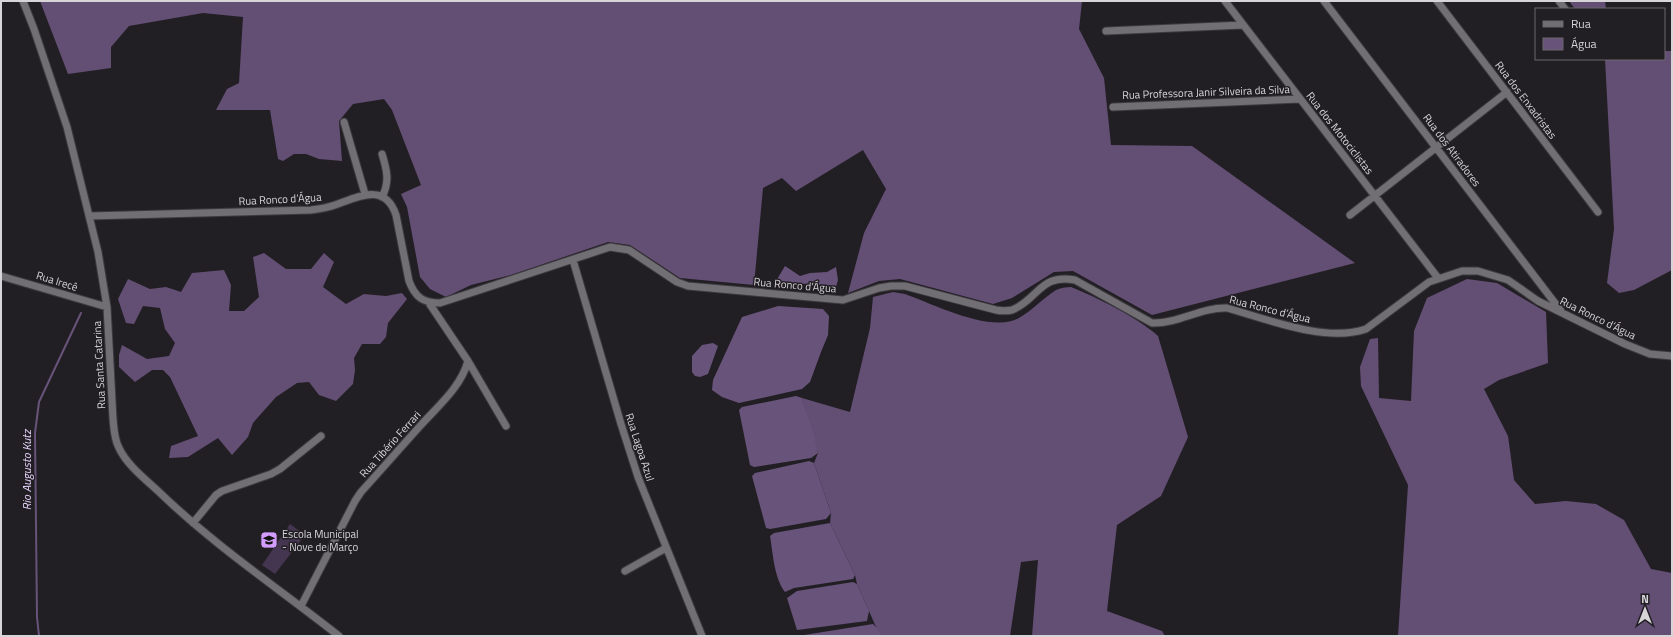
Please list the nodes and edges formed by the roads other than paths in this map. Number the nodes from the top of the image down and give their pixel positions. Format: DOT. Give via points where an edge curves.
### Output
graph roads {
  1 [pos="23,1"];
  2 [pos="1225,1"];
  3 [pos="1324,1"];
  4 [pos="1437,1"];
  5 [pos="1243,25"];
  6 [pos="1106,31"];
  7 [pos="1507,92"];
  8 [pos="1300,99"];
  9 [pos="1112,107"];
  10 [pos="344,122"];
  11 [pos="1436,148"];
  12 [pos="382,154"];
  13 [pos="365,194"];
  14 [pos="1375,196"];
  15 [pos="382,197"];
  16 [pos="1598,212"];
  17 [pos="1350,215"];
  18 [pos="89,216"];
  19 [pos="573,260"];
  20 [pos="1,276"];
  21 [pos="1438,278"];
  22 [pos="429,303"];
  23 [pos="107,307"];
  24 [pos="1562,313"];
  25 [pos="1672,356"];
  26 [pos="468,361"];
  27 [pos="506,426"];
  28 [pos="321,436"];
  29 [pos="193,523"];
  30 [pos="666,548"];
  31 [pos="625,571"];
  32 [pos="301,606"];
  33 [pos="339,636"];
  34 [pos="702,636"];
  1 -- 18 [label="street, Rua Santa Catarina" via="67,127"];
  2 -- 5 [label="street, Rua dos Motociclistas"];
  3 -- 11 [label="street, Rua dos Atiradores"];
  4 -- 7 [label="street, Rua dos Enxadristas"];
  5 -- 6 [label="street"];
  5 -- 8 [label="street, Rua dos Motociclistas"];
  7 -- 11 [label="street"];
  7 -- 16 [label="street, Rua dos Enxadristas"];
  8 -- 9 [label="street, Rua Professora Janir Silveira da Silva"];
  8 -- 14 [label="street, Rua dos Motociclistas"];
  10 -- 13 [label="street"];
  11 -- 14 [label="street"];
  11 -- 24 [label="street, Rua dos Atiradores"];
  12 -- 15 [label="street" via="388,179"];
  13 -- 15 [label="street"];
  13 -- 18 [label="street, Rua Ronco d’Água" via="334,206 311,210"];
  14 -- 17 [label="street"];
  14 -- 21 [label="street, Rua dos Motociclistas"];
  15 -- 22 [label="street" via="394,207 412,290 418,298"];
  18 -- 23 [label="street, Rua Santa Catarina"];
  19 -- 21 [label="street, Rua Ronco d’Água" via="610,247 619,247 629,250 677,282 688,286 843,300 879,288 905,286 1004,311 1018,306 1051,281 1067,279 1075,280 1152,323 1162,323 1216,308 1227,308 1291,326 1339,334 1366,329 1416,290"];
  19 -- 22 [label="street, Rua Ronco d’Água" via="440,303"];
  19 -- 30 [label="street, Rua Lagoa Azul" via="638,477"];
  20 -- 23 [label="street, Rua Irecê"];
  21 -- 24 [label="street, Rua Ronco d’Água" via="1470,270 1487,273 1508,280 1538,301"];
  22 -- 26 [label="street"];
  23 -- 29 [label="street, Rua Santa Catarina" via="113,419 119,448 141,475"];
  24 -- 25 [label="street, Rua Ronco d’Água" via="1637,349 1650,354"];
  26 -- 27 [label="street"];
  26 -- 32 [label="street, Rua Tibério Ferrari" via="462,377 355,501"];
  28 -- 29 [label="street" via="280,469 216,495"];
  29 -- 32 [label="street, Rua Santa Catarina"];
  30 -- 31 [label="street"];
  30 -- 34 [label="street, Rua Lagoa Azul"];
  32 -- 33 [label="street, Rua Santa Catarina"];
}
